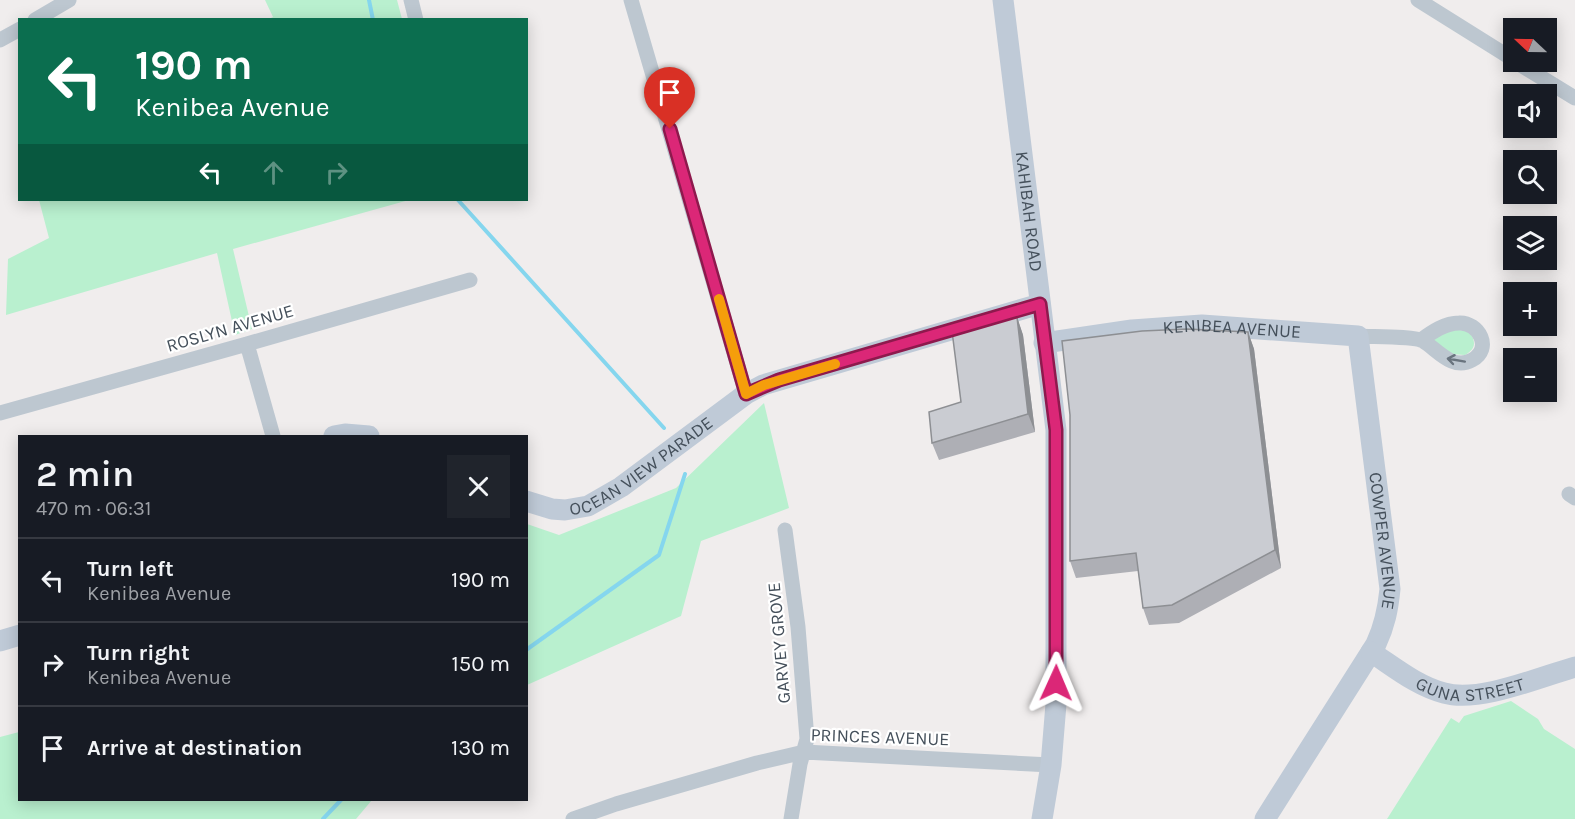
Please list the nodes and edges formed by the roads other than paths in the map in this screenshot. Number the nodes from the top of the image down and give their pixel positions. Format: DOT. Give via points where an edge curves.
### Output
graph roads {
  1 [pos="69,0"];
  2 [pos="411,0"];
  3 [pos="631,0"];
  4 [pos="1003,0"];
  5 [pos="1418,0"];
  6 [pos="38,18"];
  7 [pos="416,18"];
  8 [pos="18,30"];
  9 [pos="0,40"];
  10 [pos="1503,53"];
  11 [pos="1533,72"];
  12 [pos="1575,98"];
  13 [pos="470,280"];
  14 [pos="1040,304"];
  15 [pos="1358,336"];
  16 [pos="1421,340"];
  17 [pos="1044,343"];
  18 [pos="247,344"];
  19 [pos="746,394"];
  20 [pos="0,413"];
  21 [pos="273,435"];
  22 [pos="340,435"];
  23 [pos="357,435"];
  24 [pos="528,502"];
  25 [pos="785,530"];
  26 [pos="18,636"];
  27 [pos="0,641"];
  28 [pos="1371,652"];
  29 [pos="1575,666"];
  30 [pos="804,752"];
  31 [pos="1051,765"];
  32 [pos="573,819"];
  33 [pos="791,819"];
  34 [pos="1042,819"];
  35 [pos="1265,819"];
  1 -- 6 [label="street"];
  2 -- 7 [label="street"];
  3 -- 19 [label="street"];
  4 -- 14 [label="main road, KAHIBAH ROAD"];
  5 -- 10 [label="street"];
  8 -- 9 [label="street"];
  11 -- 12 [label="street"];
  13 -- 18 [label="street, ROSLYN AVENUE"];
  14 -- 17 [label="main road, KAHIBAH ROAD"];
  14 -- 19 [label="main road" via="779,380"];
  15 -- 16 [label="street, KENIBEA AVENUE"];
  15 -- 17 [label="main road, KENIBEA AVENUE" via="1202,325"];
  15 -- 28 [label="main road, COWPER AVENUE" via="1390,589 1385,626"];
  17 -- 31 [label="main road, KAHIBAH ROAD" via="1056,430 1057,662"];
  18 -- 20 [label="street, ROSLYN AVENUE"];
  18 -- 21 [label="street"];
  19 -- 24 [label="main road, OCEAN VIEW PARADE" via="621,487 588,506 552,509"];
  22 -- 23 [label="main road"];
  25 -- 30 [label="street, GARVEY GROVE" via="799,637 807,739"];
  26 -- 27 [label="main road"];
  28 -- 29 [label="main road, GUNA STREET" via="1412,680 1460,696 1478,696"];
  28 -- 35 [label="main road, COWPER AVENUE"];
  30 -- 31 [label="street, PRINCES AVENUE"];
  30 -- 32 [label="street, PRINCES AVENUE"];
  30 -- 33 [label="street, GARVEY GROVE"];
  31 -- 34 [label="main road, KAHIBAH ROAD"];
}
